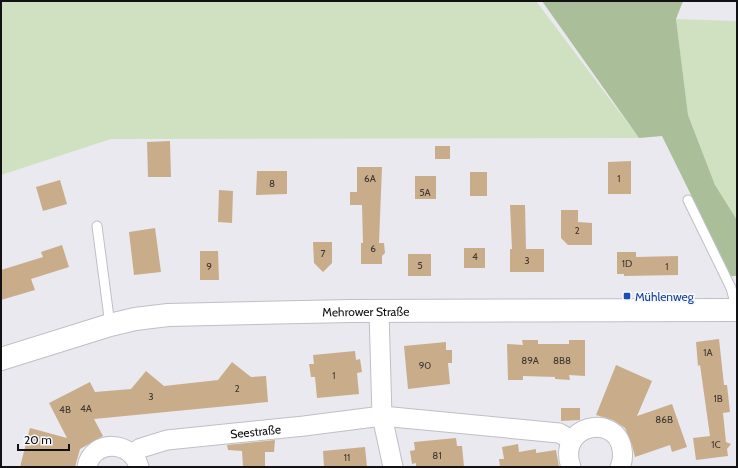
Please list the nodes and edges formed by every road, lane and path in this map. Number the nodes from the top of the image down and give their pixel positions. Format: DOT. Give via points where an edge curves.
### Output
graph roads {
  1 [pos="688,200"];
  2 [pos="97,226"];
  3 [pos="737,310"];
  4 [pos="379,312"];
  5 [pos="110,325"];
  6 [pos="1,359"];
  7 [pos="382,416"];
  8 [pos="572,440"];
  9 [pos="136,460"];
  10 [pos="87,467"];
  11 [pos="393,467"];
  12 [pos="571,467"];
  13 [pos="620,467"];
  1 -- 3 [label="lane" via="731,288"];
  2 -- 5 [label="lane"];
  3 -- 4 [label="main road, Mehrower Straße"];
  4 -- 5 [label="main road, Mehrower Straße" via="168,315 135,318"];
  4 -- 7 [label="street"];
  5 -- 6 [label="main road, Mehrower Straße"];
  7 -- 8 [label="street, Seestraße" via="559,433"];
  7 -- 9 [label="street, Seestraße" via="167,440 141,448"];
  7 -- 11 [label="street"];
  8 -- 12 [label="street" via="568,458"];
  8 -- 13 [label="street" via="578,433 594,427 611,432 622,446"];
  9 -- 10 [label="street" via="125,449 107,447 92,456"];
}
